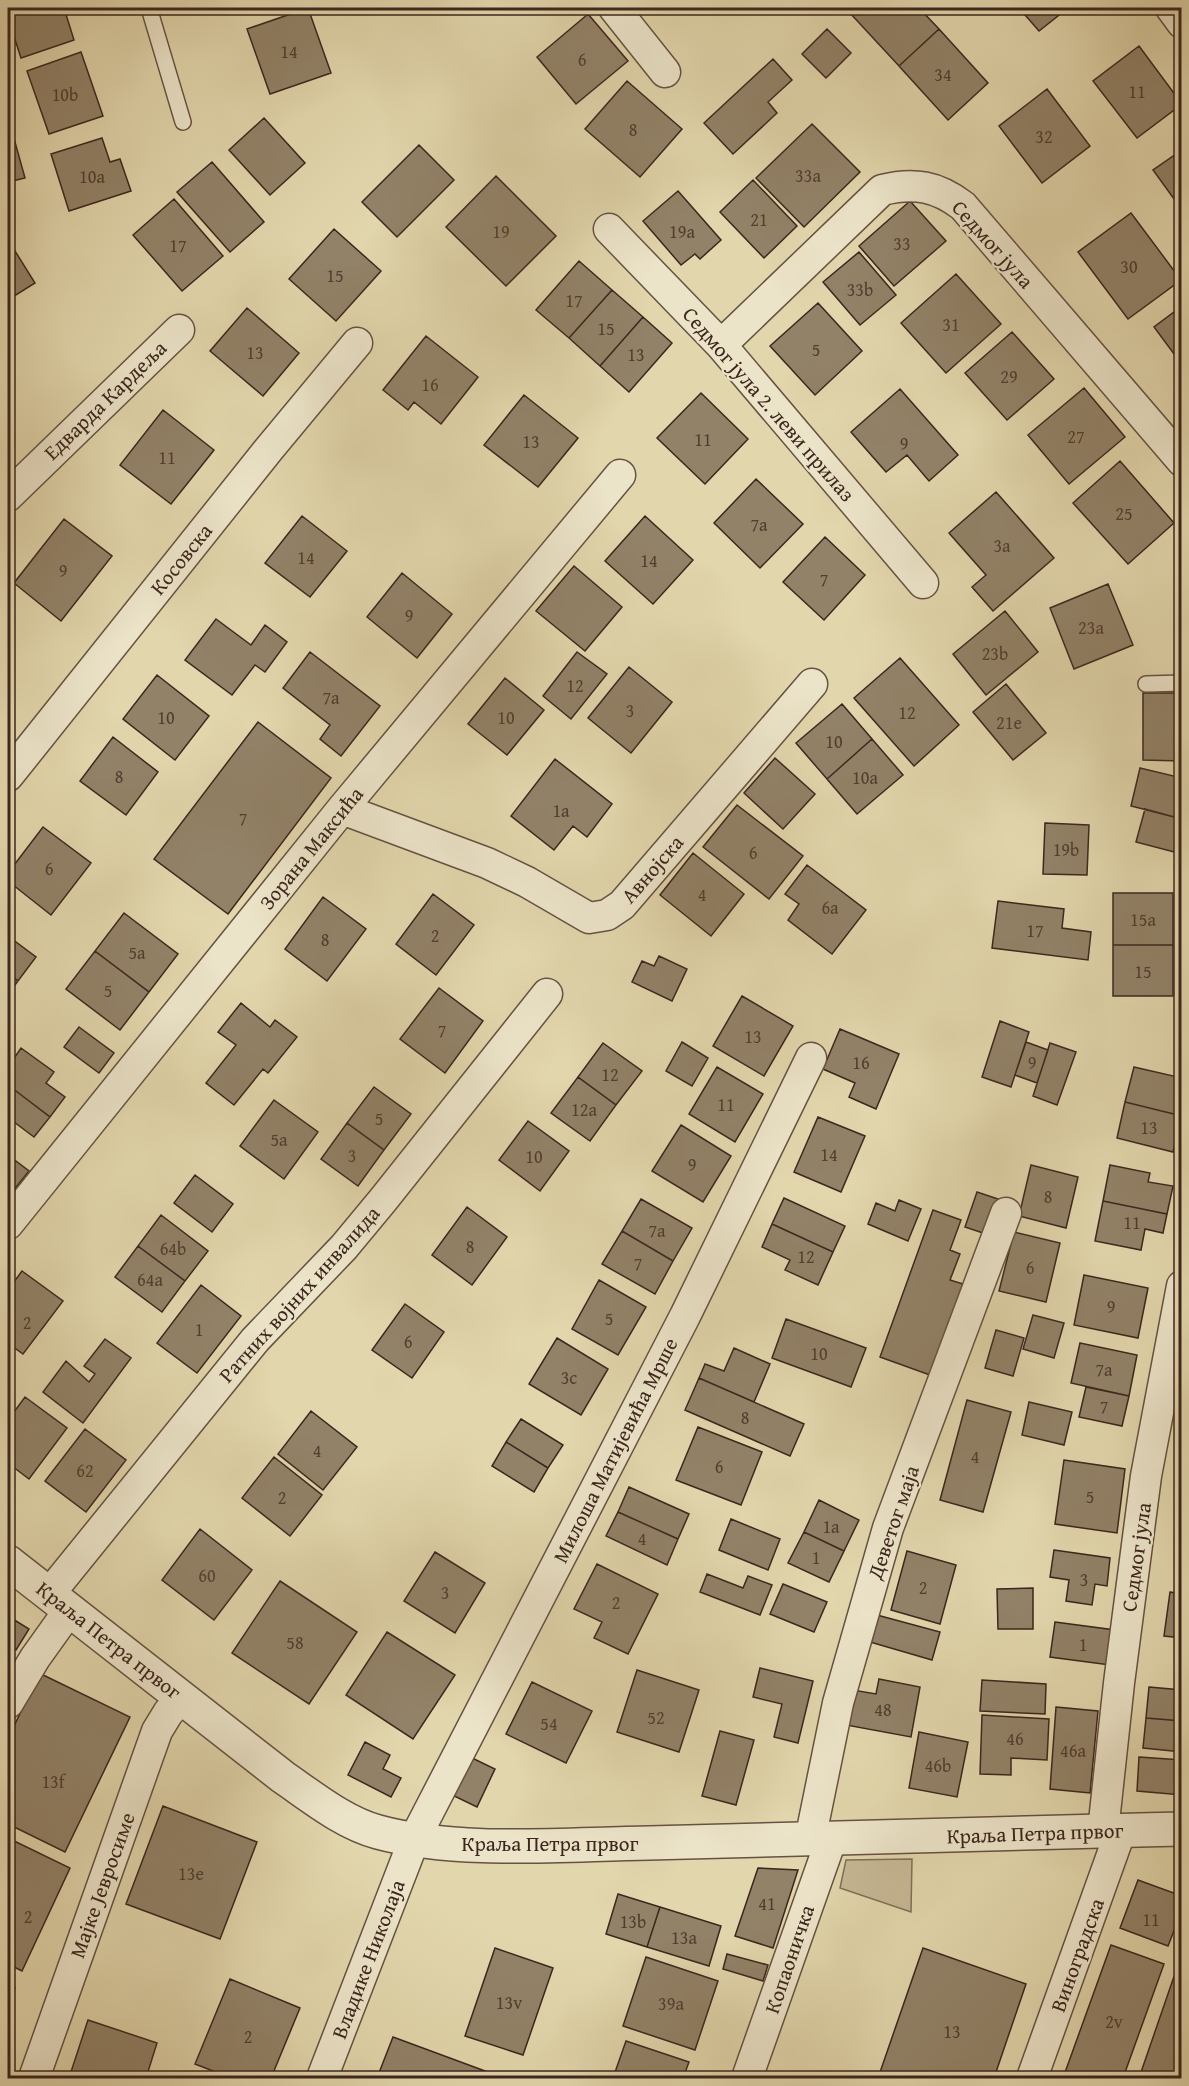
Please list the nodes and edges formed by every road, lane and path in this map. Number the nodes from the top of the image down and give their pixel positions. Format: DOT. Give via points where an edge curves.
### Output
graph roads {
  1 [pos="149,8"];
  2 [pos="614,8"];
  3 [pos="1171,8"];
  4 [pos="1182,23"];
  5 [pos="665,72"];
  6 [pos="183,122"];
  7 [pos="609,229"];
  8 [pos="179,330"];
  9 [pos="357,343"];
  10 [pos="721,345"];
  11 [pos="1182,461"];
  12 [pos="620,474"];
  13 [pos="8,496"];
  14 [pos="923,583"];
  15 [pos="1182,683"];
  16 [pos="812,684"];
  17 [pos="1146,684"];
  18 [pos="8,776"];
  19 [pos="342,809"];
  20 [pos="546,994"];
  21 [pos="811,1058"];
  22 [pos="1006,1213"];
  23 [pos="8,1224"];
  24 [pos="1182,1286"];
  25 [pos="8,1562"];
  26 [pos="60,1601"];
  27 [pos="182,1697"];
  28 [pos="8,1703"];
  29 [pos="1182,1829"];
  30 [pos="1112,1831"];
  31 [pos="414,1840"];
  32 [pos="820,1840"];
  33 [pos="34,2079"];
  34 [pos="322,2079"];
  35 [pos="747,2079"];
  36 [pos="1032,2079"];
  1 -- 6 [label="lane"];
  2 -- 5 [label="street"];
  3 -- 4 [label="street"];
  7 -- 10 [label="street, Седмог јула 2. леви прилаз"];
  8 -- 13 [label="street, Едварда Кардеља"];
  9 -- 18 [label="street, Косовска"];
  10 -- 11 [label="street, Седмог јула" via="882,190 903,184 926,186 946,193 963,206"];
  10 -- 14 [label="street, Седмог јула 2. леви прилаз"];
  12 -- 19 [label="street, Зорана Максића"];
  15 -- 17 [label="lane"];
  16 -- 19 [label="street, Авнојска" via="622,905 607,915 589,918 487,863"];
  19 -- 23 [label="street, Зорана Максића"];
  20 -- 26 [label="street, Ратних војних инвалида" via="344,1247 255,1340"];
  21 -- 31 [label="street, Милоша Матијевића Мрше" via="685,1316"];
  22 -- 32 [label="street, Деветог маја" via="888,1528 838,1703"];
  24 -- 30 [label="street, Седмог јула" via="1146,1476 1119,1683"];
  25 -- 26 [label="street, Краља Петра првог"];
  26 -- 27 [label="street, Краља Петра првог"];
  26 -- 28 [label="street, Ратних војних инвалида" via="35,1658"];
  27 -- 31 [label="street, Краља Петра првог" via="283,1777 331,1809 376,1832"];
  27 -- 33 [label="street, Мајке Јевросиме" via="157,1731"];
  29 -- 30 [label="street, Краља Петра првог"];
  30 -- 32 [label="street, Краља Петра првог"];
  30 -- 36 [label="street, Виноградска"];
  31 -- 32 [label="street, Краља Петра првог" via="524,1844"];
  31 -- 34 [label="street, Владике Николаја"];
  32 -- 35 [label="street, Копаоничка"];
}
